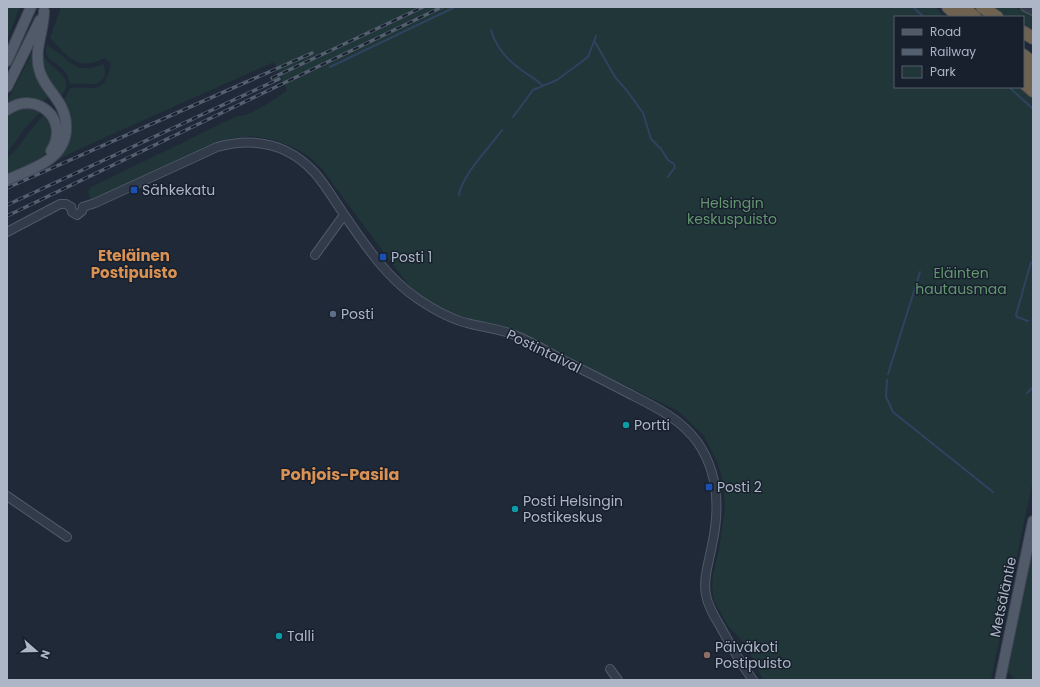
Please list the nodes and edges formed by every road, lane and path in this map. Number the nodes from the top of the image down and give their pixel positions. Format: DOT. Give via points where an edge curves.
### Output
graph roads {
  1 [pos="944,7"];
  2 [pos="948,7"];
  3 [pos="963,7"];
  4 [pos="982,7"];
  5 [pos="1025,7"];
  6 [pos="31,8"];
  7 [pos="45,9"];
  8 [pos="1033,11"];
  9 [pos="952,16"];
  10 [pos="958,16"];
  11 [pos="974,16"];
  12 [pos="996,16"];
  13 [pos="1024,33"];
  14 [pos="1033,38"];
  15 [pos="7,45"];
  16 [pos="1024,56"];
  17 [pos="7,61"];
  18 [pos="1033,63"];
  19 [pos="1024,69"];
  20 [pos="1033,76"];
  21 [pos="1024,83"];
  22 [pos="7,87"];
  23 [pos="1033,91"];
  24 [pos="7,110"];
  25 [pos="28,170"];
  26 [pos="7,180"];
  27 [pos="344,215"];
  28 [pos="7,232"];
  29 [pos="315,255"];
  30 [pos="7,496"];
  31 [pos="1033,521"];
  32 [pos="67,538"];
  33 [pos="610,669"];
  34 [pos="618,680"];
  35 [pos="753,680"];
  36 [pos="1000,680"];
  1 -- 9 [label="highway"];
  2 -- 10 [label="highway"];
  3 -- 11 [label="highway"];
  4 -- 12 [label="highway"];
  5 -- 8 [label="street"];
  6 -- 15 [label="main road" via="18,24"];
  6 -- 17 [label="main road"];
  7 -- 22 [label="main road"];
  7 -- 25 [label="main road" via="38,64 43,80 61,107 66,127 62,144 54,156"];
  13 -- 14 [label="highway"];
  16 -- 18 [label="highway"];
  19 -- 20 [label="highway"];
  21 -- 23 [label="highway"];
  24 -- 25 [label="main road" via="22,104 40,106 55,122 55,144 48,155"];
  25 -- 26 [label="main road"];
  27 -- 28 [label="street, Postintaival" via="314,172 285,150 256,142 236,142 217,147 83,207 76,203 71,207 60,204"];
  27 -- 29 [label="street"];
  27 -- 35 [label="street, Postintaival" via="383,268 418,299 458,320 510,333 653,406 691,434 709,464 717,498 716,523 705,579 706,596 724,634"];
  30 -- 32 [label="street"];
  31 -- 36 [label="main road, Metsäläntie"];
  33 -- 34 [label="street"];
}
